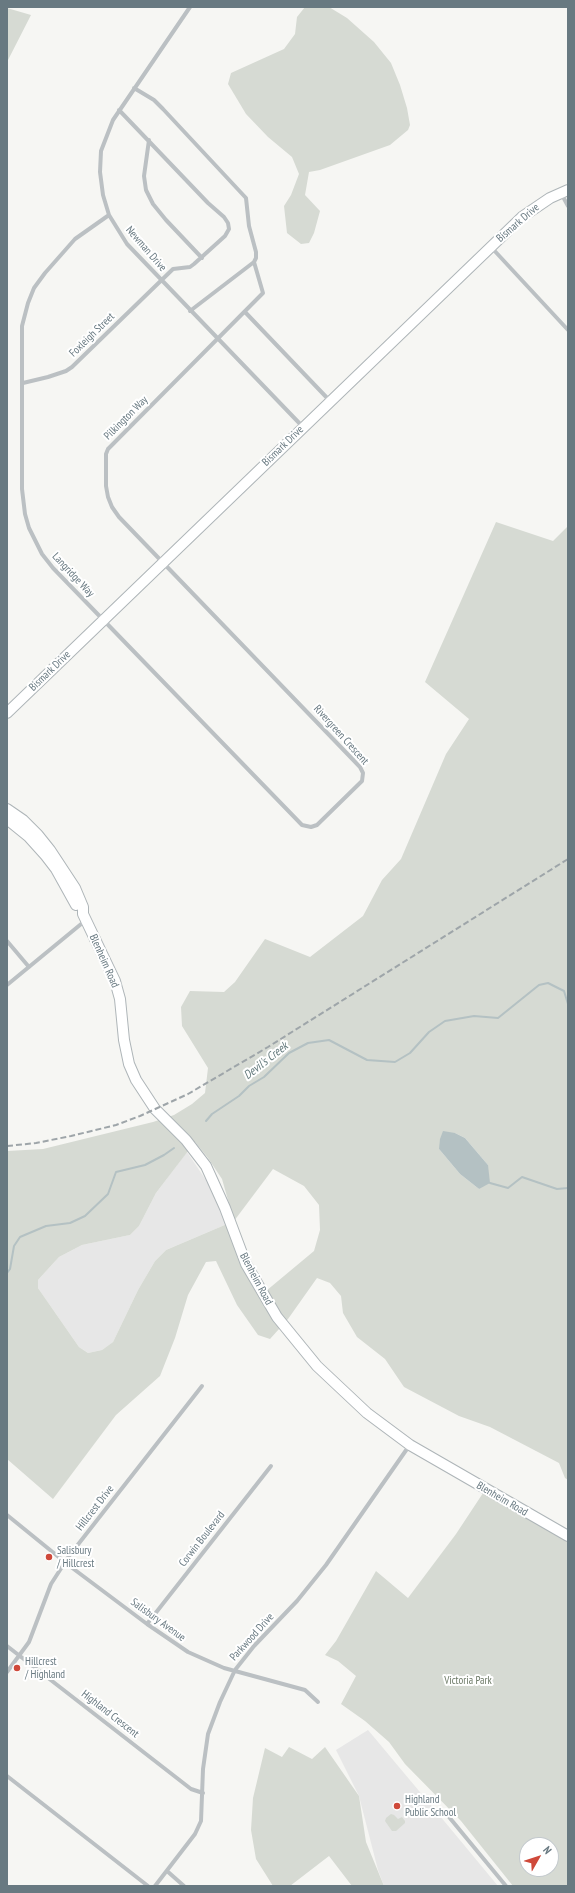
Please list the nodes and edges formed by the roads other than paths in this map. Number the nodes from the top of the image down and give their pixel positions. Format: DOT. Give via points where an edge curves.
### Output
graph roads {
  1 [pos="190,7"];
  2 [pos="134,88"];
  3 [pos="119,110"];
  4 [pos="149,140"];
  5 [pos="564,191"];
  6 [pos="568,206"];
  7 [pos="109,216"];
  8 [pos="491,247"];
  9 [pos="202,258"];
  10 [pos="254,262"];
  11 [pos="161,280"];
  12 [pos="190,311"];
  13 [pos="245,312"];
  14 [pos="568,330"];
  15 [pos="219,340"];
  16 [pos="23,383"];
  17 [pos="330,401"];
  18 [pos="303,427"];
  19 [pos="163,562"];
  20 [pos="103,619"];
  21 [pos="7,712"];
  22 [pos="7,809"];
  23 [pos="7,819"];
  24 [pos="85,917"];
  25 [pos="7,941"];
  26 [pos="28,967"];
  27 [pos="7,985"];
  28 [pos="202,1386"];
  29 [pos="410,1445"];
  30 [pos="271,1466"];
  31 [pos="7,1515"];
  32 [pos="568,1536"];
  33 [pos="65,1562"];
  34 [pos="147,1624"];
  35 [pos="7,1646"];
  36 [pos="19,1656"];
  37 [pos="235,1670"];
  38 [pos="7,1672"];
  39 [pos="318,1702"];
  40 [pos="7,1776"];
  41 [pos="203,1793"];
  42 [pos="449,1817"];
  43 [pos="166,1871"];
  44 [pos="148,1886"];
  45 [pos="155,1886"];
  46 [pos="184,1886"];
  47 [pos="506,1886"];
  1 -- 2 [label="street, Newman Drive"];
  2 -- 3 [label="street, Newman Drive"];
  2 -- 10 [label="street" via="154,100 246,198 249,226 256,252"];
  3 -- 4 [label="street"];
  3 -- 7 [label="street, Newman Drive" via="101,152 101,184"];
  4 -- 9 [label="street" via="144,176 146,190 166,220"];
  4 -- 9 [label="street, Foxleigh Street" via="228,223 229,229 225,236"];
  5 -- 6 [label="street"];
  5 -- 8 [label="main road, Bismark Drive" via="538,204"];
  7 -- 11 [label="street, Newman Drive" via="127,244"];
  7 -- 16 [label="street, Langridge Way" via="75,239 34,288 22,326"];
  8 -- 14 [label="street"];
  8 -- 17 [label="main road, Bismark Drive"];
  9 -- 11 [label="street, Foxleigh Street" via="190,267 173,269"];
  10 -- 12 [label="street"];
  10 -- 13 [label="street, Pilkington Way" via="263,293"];
  11 -- 12 [label="street, Newman Drive"];
  11 -- 16 [label="street, Foxleigh Street" via="66,371"];
  12 -- 15 [label="street, Newman Drive"];
  13 -- 15 [label="street, Pilkington Way"];
  13 -- 17 [label="street"];
  15 -- 18 [label="street, Newman Drive"];
  15 -- 19 [label="street, Pilkington Way" via="114,442 106,454 106,486 112,507 118,517"];
  16 -- 20 [label="street, Langridge Way" via="22,489 29,528 49,563"];
  17 -- 18 [label="main road, Bismark Drive"];
  18 -- 19 [label="main road, Bismark Drive"];
  19 -- 20 [label="main road, Bismark Drive"];
  19 -- 20 [label="street, Rivergreen Crescent" via="360,767 363,773 362,781 317,825 311,828 302,825"];
  20 -- 21 [label="main road, Bismark Drive"];
  22 -- 24 [label="main road, Blenheim Road" via="23,820 50,850 75,888"];
  23 -- 24 [label="main road, Blenheim Road" via="42,850 78,910"];
  24 -- 26 [label="street"];
  24 -- 29 [label="main road, Blenheim Road" via="115,982 120,999 129,1064 136,1080 155,1109 186,1140 206,1166 246,1264 277,1317 318,1366 367,1412"];
  25 -- 26 [label="street"];
  26 -- 27 [label="street"];
  28 -- 33 [label="street, Hillcrest Drive"];
  29 -- 32 [label="main road, Blenheim Road"];
  29 -- 37 [label="street, Parkwood Drive" via="326,1565"];
  30 -- 34 [label="street, Corwin Boulevard"];
  31 -- 33 [label="street, Salisbury Avenue"];
  33 -- 34 [label="street, Salisbury Avenue"];
  33 -- 36 [label="street, Hillcrest Drive" via="51,1584 29,1642"];
  34 -- 37 [label="street, Salisbury Avenue" via="188,1652 224,1668"];
  35 -- 36 [label="street, Highland Crescent"];
  36 -- 38 [label="street, Hillcrest Drive"];
  36 -- 41 [label="street, Highland Crescent" via="191,1789"];
  37 -- 39 [label="street, Salisbury Avenue" via="305,1690"];
  37 -- 41 [label="street, Parkwood Drive" via="208,1734 203,1769"];
  40 -- 44 [label="street"];
  41 -- 43 [label="street, Parkwood Drive" via="201,1821 195,1834"];
  42 -- 47 [label="street"];
  43 -- 45 [label="street, Parkwood Drive"];
  43 -- 46 [label="street"];
}
